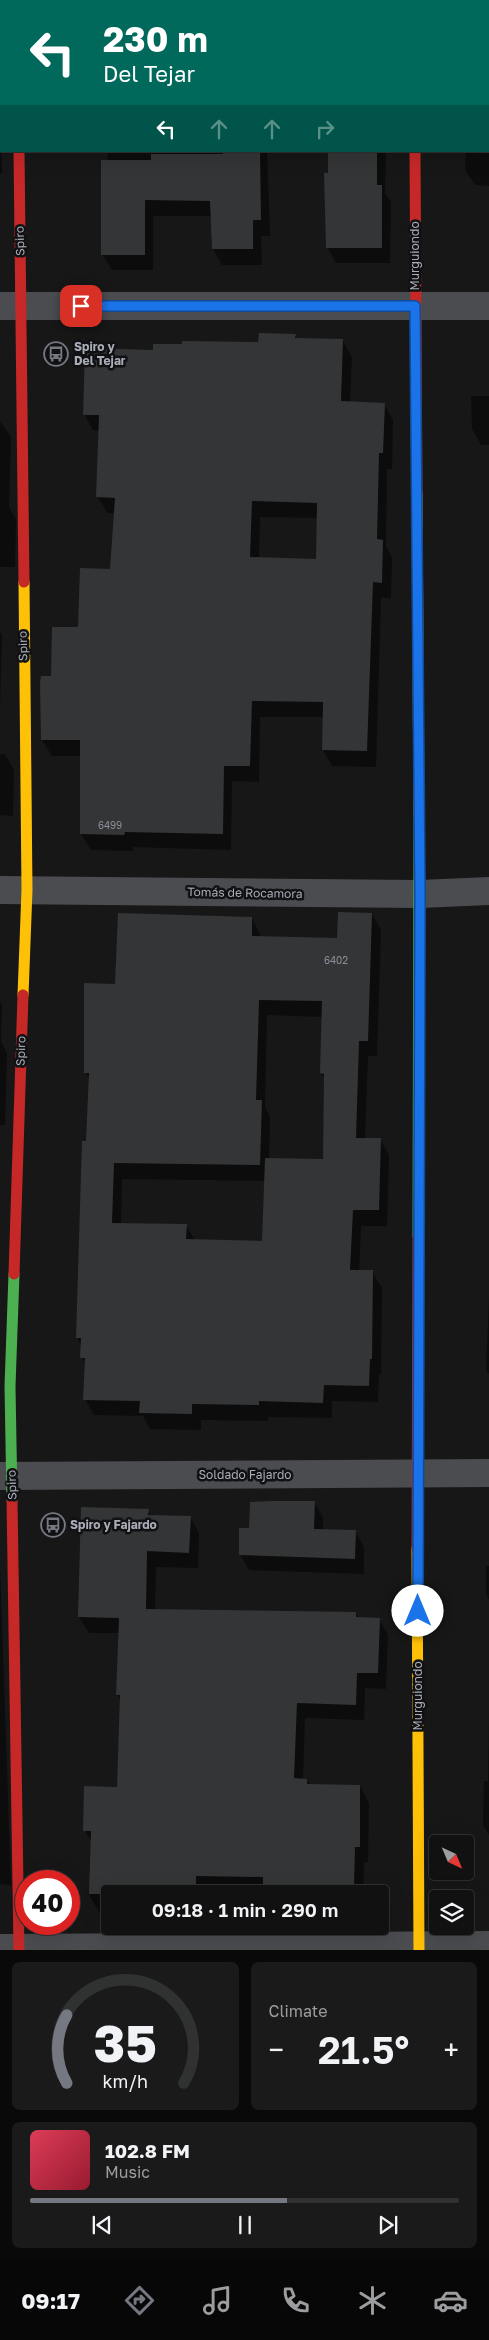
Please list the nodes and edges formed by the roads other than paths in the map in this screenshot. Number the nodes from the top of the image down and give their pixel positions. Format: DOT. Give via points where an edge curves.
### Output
graph roads {
  1 [pos="19,152"];
  2 [pos="415,152"];
  3 [pos="11,306"];
  4 [pos="415,306"];
  5 [pos="489,306"];
  6 [pos="13,890"];
  7 [pos="489,892"];
  8 [pos="420,894"];
  9 [pos="489,1473"];
  10 [pos="417,1474"];
  11 [pos="6,1476"];
  12 [pos="489,1945"];
  13 [pos="419,1947"];
  14 [pos="13,1949"];
  1 -- 3 [label="street, Spiro"];
  2 -- 4 [label="street, Murguiondo"];
  3 -- 4 [label="street"];
  3 -- 6 [label="street, Spiro" via="20,356"];
  4 -- 5 [label="street"];
  4 -- 8 [label="street, Murguiondo"];
  6 -- 8 [label="street, Tomás de Rocamora"];
  6 -- 11 [label="street, Spiro" via="10,1386"];
  7 -- 8 [label="street, Tomás de Rocamora"];
  8 -- 10 [label="street, Murguiondo"];
  9 -- 10 [label="street, Soldado Fajardo"];
  10 -- 11 [label="street, Soldado Fajardo"];
  10 -- 13 [label="street, Murguiondo"];
  11 -- 14 [label="street, Spiro"];
  12 -- 13 [label="street"];
  13 -- 14 [label="street"];
}
